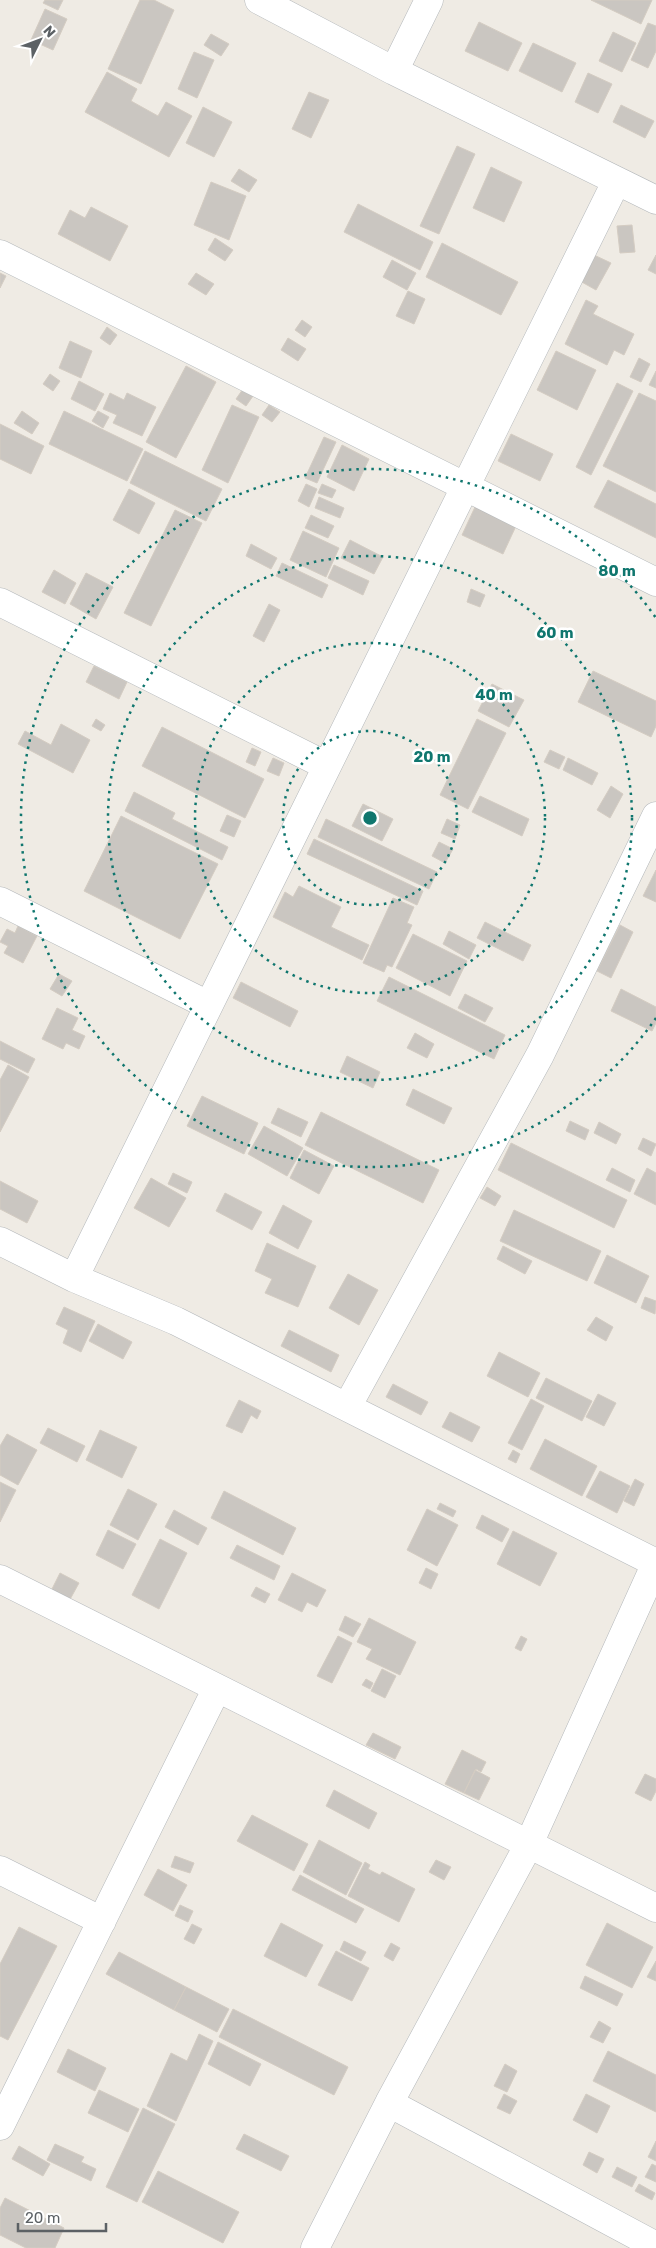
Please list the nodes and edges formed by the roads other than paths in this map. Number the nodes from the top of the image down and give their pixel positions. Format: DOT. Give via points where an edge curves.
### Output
graph roads {
  1 [pos="259,0"];
  2 [pos="428,0"];
  3 [pos="394,72"];
  4 [pos="616,182"];
  5 [pos="656,200"];
  6 [pos="0,254"];
  7 [pos="465,487"];
  8 [pos="656,582"];
  9 [pos="0,602"];
  10 [pos="326,766"];
  11 [pos="656,816"];
  12 [pos="0,901"];
  13 [pos="208,1005"];
  14 [pos="0,1241"];
  15 [pos="74,1278"];
  16 [pos="347,1407"];
  17 [pos="656,1563"];
  18 [pos="0,1579"];
  19 [pos="217,1688"];
  20 [pos="528,1846"];
  21 [pos="0,1870"];
  22 [pos="656,1908"];
  23 [pos="102,1921"];
  24 [pos="389,2103"];
  25 [pos="0,2126"];
  26 [pos="656,2246"];
  27 [pos="315,2248"];
  1 -- 3 [label="street"];
  2 -- 3 [label="street"];
  3 -- 4 [label="street"];
  4 -- 5 [label="street"];
  4 -- 7 [label="street"];
  6 -- 7 [label="street"];
  7 -- 8 [label="street"];
  7 -- 10 [label="street"];
  9 -- 10 [label="street"];
  10 -- 13 [label="street"];
  11 -- 16 [label="street" via="540,1055"];
  12 -- 13 [label="street"];
  13 -- 15 [label="street"];
  14 -- 15 [label="street"];
  15 -- 16 [label="street" via="176,1321"];
  16 -- 17 [label="street"];
  17 -- 20 [label="street"];
  18 -- 19 [label="street"];
  19 -- 20 [label="street"];
  19 -- 23 [label="street"];
  20 -- 22 [label="street"];
  20 -- 24 [label="street"];
  21 -- 23 [label="street"];
  23 -- 25 [label="street"];
  24 -- 26 [label="street"];
  24 -- 27 [label="street"];
}
